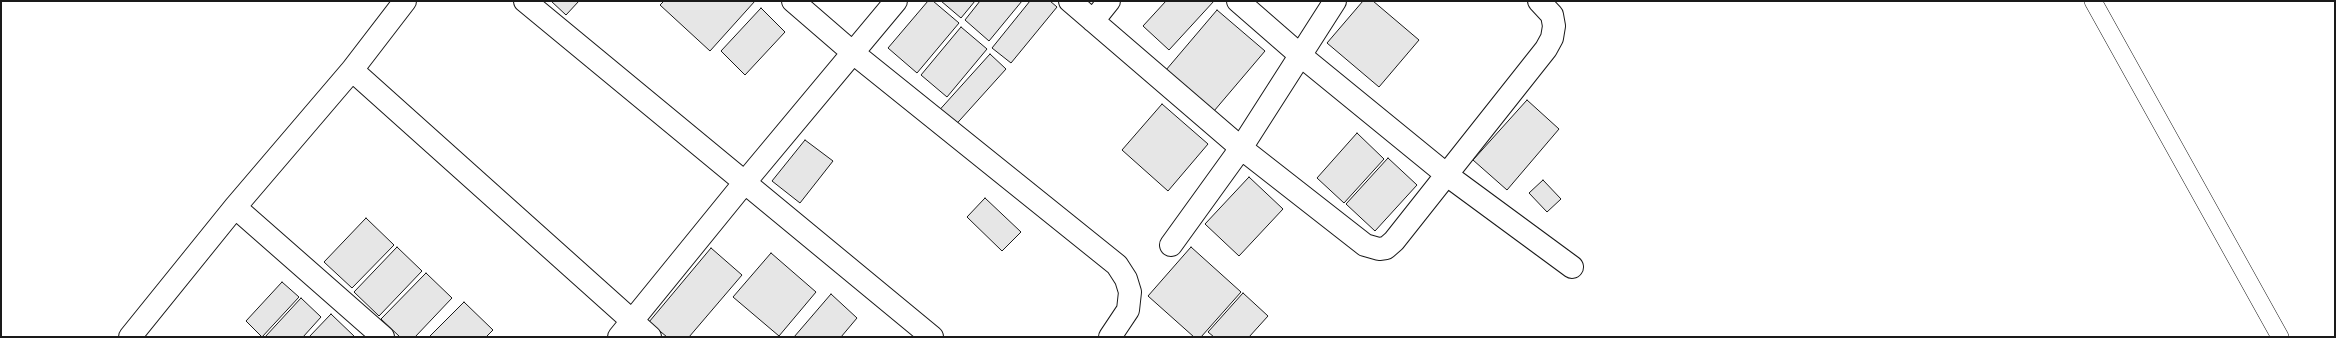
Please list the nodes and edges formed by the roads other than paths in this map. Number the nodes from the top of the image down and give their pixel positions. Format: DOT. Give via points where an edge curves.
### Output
graph roads {
  1 [pos="405,1"];
  2 [pos="525,1"];
  3 [pos="793,1"];
  4 [pos="896,1"];
  5 [pos="1070,1"];
  6 [pos="1109,1"];
  7 [pos="1238,1"];
  8 [pos="1335,1"];
  9 [pos="1539,1"];
  10 [pos="2093,1"];
  11 [pos="1093,21"];
  12 [pos="852,52"];
  13 [pos="1300,54"];
  14 [pos="352,70"];
  15 [pos="1241,148"];
  16 [pos="1447,175"];
  17 [pos="745,182"];
  18 [pos="235,207"];
  19 [pos="1171,245"];
  20 [pos="1572,267"];
  21 [pos="626,329"];
  22 [pos="130,337"];
  23 [pos="383,337"];
  24 [pos="650,337"];
  25 [pos="932,337"];
  26 [pos="1110,337"];
  27 [pos="2280,337"];
  1 -- 14 [label="street"];
  2 -- 17 [label="street"];
  3 -- 12 [label="street"];
  4 -- 12 [label="street"];
  5 -- 11 [label="street"];
  6 -- 11 [label="street"];
  7 -- 13 [label="street"];
  8 -- 13 [label="street"];
  9 -- 16 [label="street" via="1552,15 1552,38"];
  10 -- 27 [label="lane"];
  11 -- 15 [label="street"];
  12 -- 17 [label="street"];
  12 -- 26 [label="street" via="1117,265 1126,279 1130,292 1128,310"];
  13 -- 15 [label="street"];
  13 -- 16 [label="street"];
  14 -- 18 [label="street"];
  14 -- 21 [label="street"];
  15 -- 16 [label="street" via="1365,245 1379,250 1394,241"];
  15 -- 19 [label="street"];
  16 -- 20 [label="street"];
  17 -- 21 [label="street"];
  17 -- 25 [label="street"];
  18 -- 22 [label="street"];
  18 -- 23 [label="street"];
  21 -- 24 [label="street"];
}
